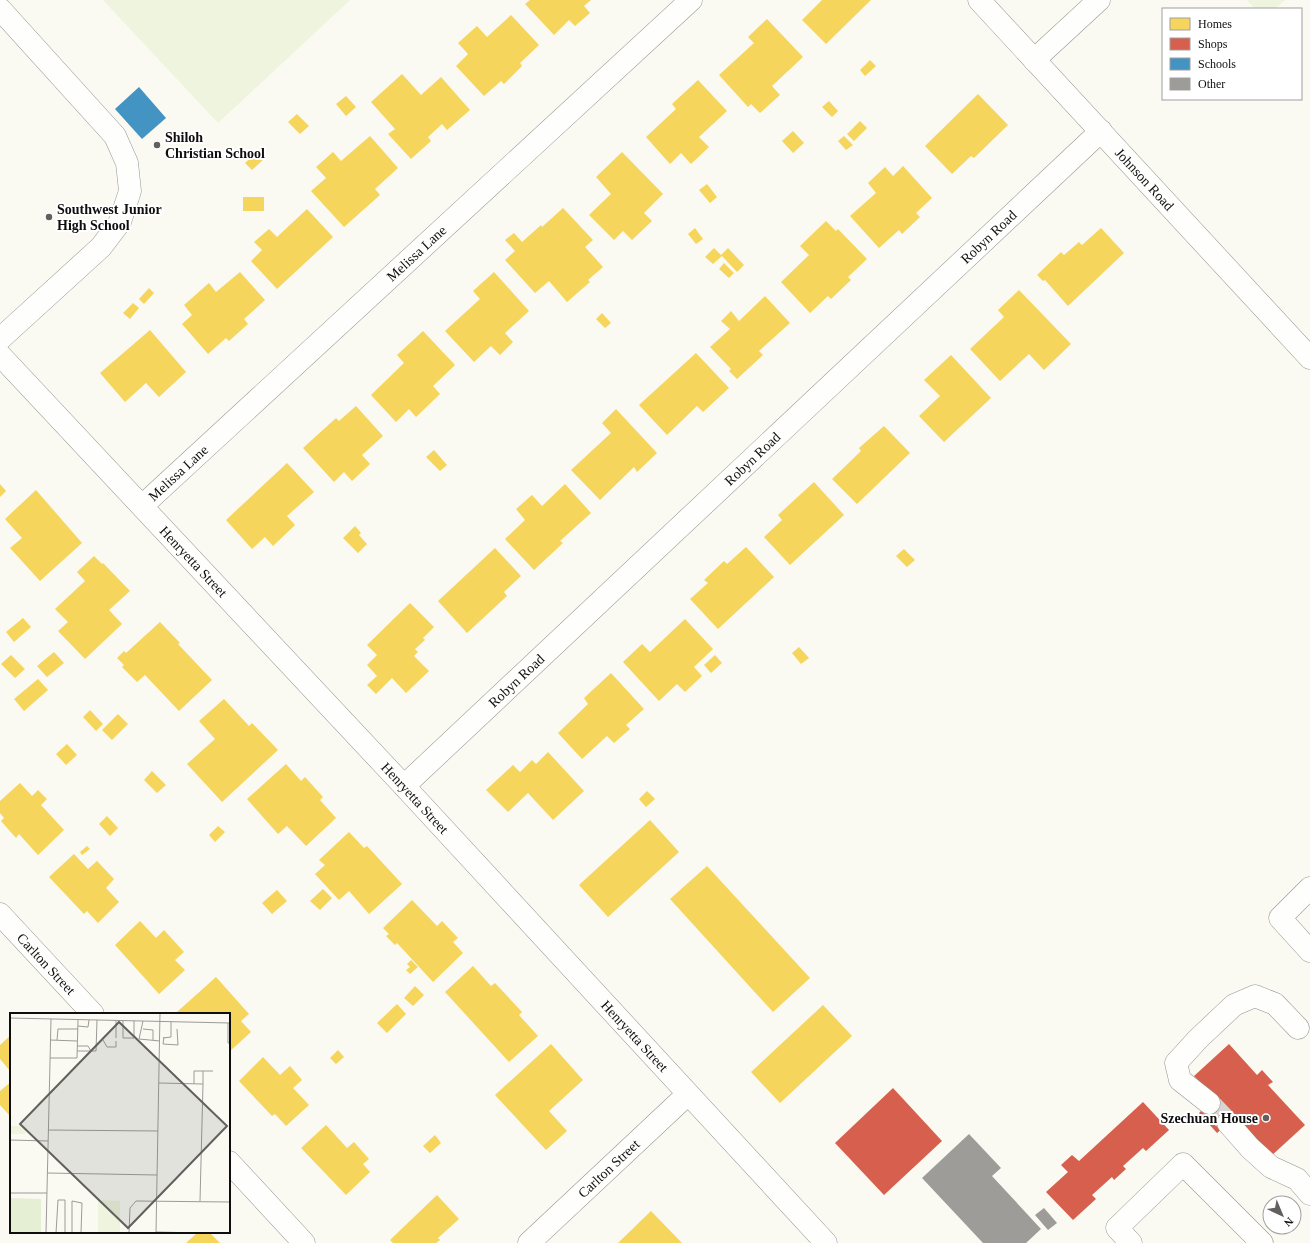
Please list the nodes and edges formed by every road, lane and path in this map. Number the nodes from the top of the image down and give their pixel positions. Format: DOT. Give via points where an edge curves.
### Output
graph roads {
  1 [pos="691,0"];
  2 [pos="979,0"];
  3 [pos="1099,0"];
  4 [pos="0,10"];
  5 [pos="1034,60"];
  6 [pos="1101,131"];
  7 [pos="0,340"];
  8 [pos="0,355"];
  9 [pos="1310,358"];
  10 [pos="142,506"];
  11 [pos="404,786"];
  12 [pos="1310,889"];
  13 [pos="0,914"];
  14 [pos="1310,951"];
  15 [pos="92,1013"];
  16 [pos="1298,1028"];
  17 [pos="688,1094"];
  18 [pos="1208,1103"];
  19 [pos="1228,1123"];
  20 [pos="230,1163"];
  21 [pos="1303,1187"];
  22 [pos="304,1243"];
  23 [pos="529,1243"];
  24 [pos="826,1243"];
  25 [pos="1131,1243"];
  26 [pos="1262,1243"];
  1 -- 10 [label="street, Melissa Lane"];
  2 -- 5 [label="street, Johnson Road"];
  3 -- 5 [label="street"];
  4 -- 7 [label="street" via="115,136 127,163 130,191 120,222 101,247"];
  5 -- 6 [label="street, Johnson Road"];
  6 -- 9 [label="street, Johnson Road"];
  6 -- 11 [label="street, Robyn Road"];
  8 -- 10 [label="street, Henryetta Street"];
  10 -- 11 [label="street, Henryetta Street"];
  11 -- 17 [label="street, Henryetta Street"];
  12 -- 14 [label="street" via="1280,918"];
  13 -- 15 [label="street, Carlton Street"];
  16 -- 18 [label="street" via="1275,1004 1255,996 1234,1005 1176,1063 1180,1080"];
  17 -- 23 [label="street, Carlton Street"];
  17 -- 24 [label="street, Henryetta Street"];
  19 -- 21 [label="street" via="1271,1168"];
  20 -- 22 [label="street"];
  25 -- 26 [label="street" via="1117,1228 1183,1164"];
}
